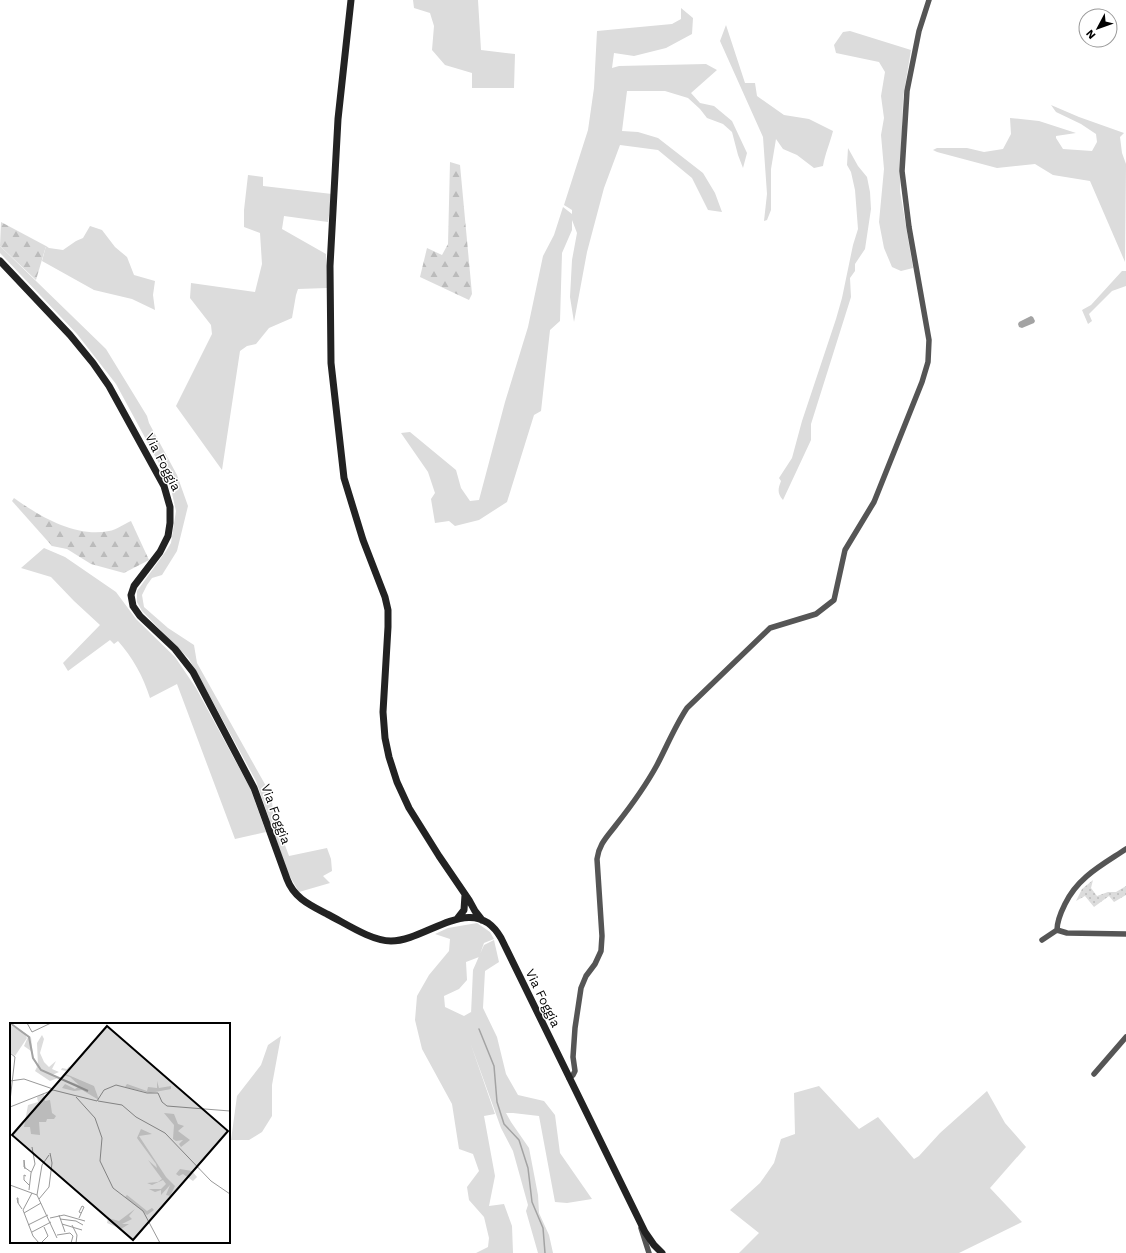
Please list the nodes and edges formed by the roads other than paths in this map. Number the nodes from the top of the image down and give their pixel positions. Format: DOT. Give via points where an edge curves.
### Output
graph roads {
  1 [pos="351,0"];
  2 [pos="929,0"];
  3 [pos="0,261"];
  4 [pos="1126,849"];
  5 [pos="465,895"];
  6 [pos="464,908"];
  7 [pos="473,908"];
  8 [pos="468,918"];
  9 [pos="457,920"];
  10 [pos="483,920"];
  11 [pos="1057,930"];
  12 [pos="1126,934"];
  13 [pos="1042,940"];
  14 [pos="1126,1037"];
  15 [pos="1094,1074"];
  16 [pos="570,1078"];
  17 [pos="640,1223"];
  18 [pos="649,1253"];
  19 [pos="662,1253"];
  1 -- 5 [label="main road" via="338,118 330,266 331,363 344,478 388,610 383,712 389,757 408,808"];
  2 -- 16 [label="street" via="919,31 908,91 902,171 929,340 928,362 922,382 874,502 845,550 834,600 816,614 770,628 687,708 636,800 598,850 601,951 581,988 575,1028 574,1071"];
  3 -- 9 [label="main road, Via Foggia" via="70,335 101,374 164,486 170,507 169,532 160,552 134,586 131,595 133,606 193,672 252,782 288,883 294,893 321,911 369,936 386,941 405,939"];
  4 -- 11 [label="street" via="1089,873 1075,886 1062,909"];
  5 -- 6 [label="main road"];
  5 -- 7 [label="main road"];
  6 -- 8 [label="main road"];
  6 -- 9 [label="main road"];
  7 -- 8 [label="main road"];
  7 -- 10 [label="main road"];
  8 -- 9 [label="main road, Via Foggia"];
  8 -- 10 [label="main road, Via Foggia"];
  10 -- 16 [label="main road, Via Foggia" via="494,927 501,938"];
  11 -- 12 [label="street" via="1067,933"];
  11 -- 13 [label="street"];
  14 -- 15 [label="street"];
  16 -- 17 [label="main road, Via Foggia"];
  17 -- 18 [label="street"];
  17 -- 19 [label="main road, Via Foggia"];
}
